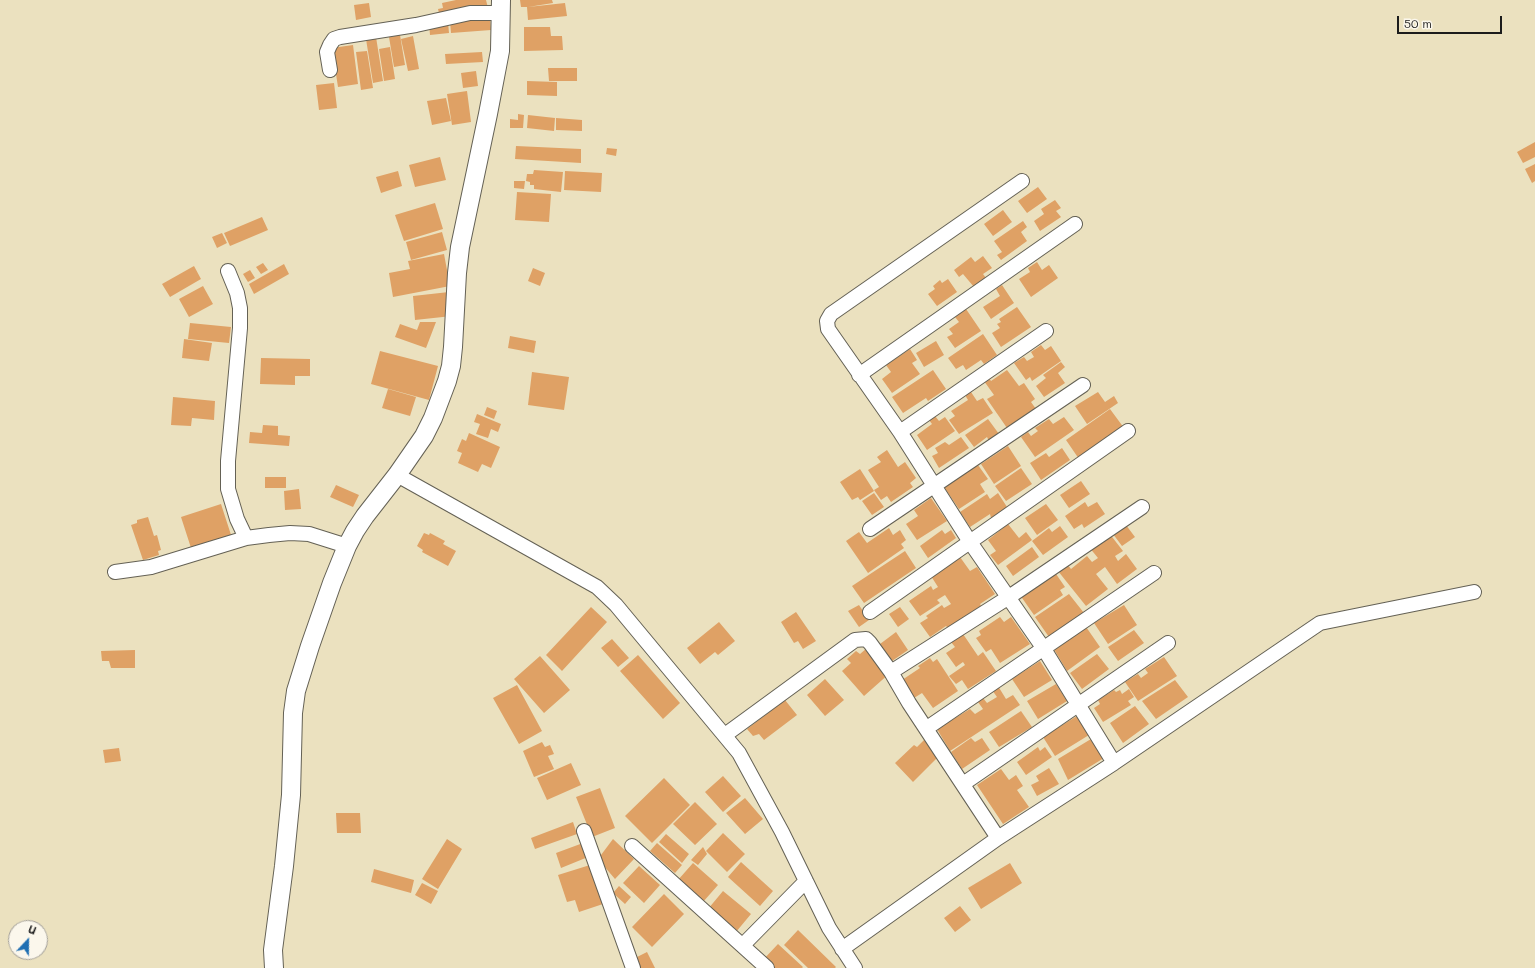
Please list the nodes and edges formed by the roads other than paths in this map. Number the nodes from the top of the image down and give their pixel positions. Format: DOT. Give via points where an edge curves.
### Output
graph roads {
  1 [pos="502,6"];
  2 [pos="330,70"];
  3 [pos="1022,181"];
  4 [pos="1075,224"];
  5 [pos="228,271"];
  6 [pos="1046,330"];
  7 [pos="859,375"];
  8 [pos="1083,385"];
  9 [pos="1128,430"];
  10 [pos="900,432"];
  11 [pos="397,474"];
  12 [pos="934,486"];
  13 [pos="1142,507"];
  14 [pos="870,529"];
  15 [pos="246,538"];
  16 [pos="970,542"];
  17 [pos="347,546"];
  18 [pos="115,572"];
  19 [pos="1154,573"];
  20 [pos="1474,592"];
  21 [pos="1009,597"];
  22 [pos="870,612"];
  23 [pos="1168,643"];
  24 [pos="1044,649"];
  25 [pos="891,672"];
  26 [pos="1079,703"];
  27 [pos="927,728"];
  28 [pos="724,735"];
  29 [pos="1114,763"];
  30 [pos="963,784"];
  31 [pos="584,831"];
  32 [pos="998,838"];
  33 [pos="632,846"];
  34 [pos="806,880"];
  35 [pos="743,945"];
  36 [pos="842,949"];
  37 [pos="274,968"];
  38 [pos="633,968"];
  39 [pos="767,968"];
  40 [pos="855,968"];
  1 -- 2 [label="street" via="416,25 340,37 334,40 327,52"];
  1 -- 11 [label="street" via="496,77 460,247 451,366 424,436"];
  3 -- 7 [label="street" via="831,314 827,322 828,329"];
  4 -- 7 [label="street"];
  5 -- 15 [label="street" via="240,308 228,489"];
  6 -- 10 [label="street"];
  7 -- 10 [label="street"];
  8 -- 12 [label="street"];
  9 -- 16 [label="street"];
  10 -- 12 [label="street"];
  11 -- 17 [label="street" via="365,516"];
  11 -- 28 [label="street" via="597,586 616,605"];
  12 -- 14 [label="street"];
  12 -- 16 [label="street"];
  13 -- 21 [label="street"];
  15 -- 17 [label="street" via="290,532 309,534"];
  15 -- 18 [label="street" via="151,567"];
  16 -- 21 [label="street"];
  16 -- 22 [label="street"];
  17 -- 37 [label="street" via="296,691 291,795 273,950"];
  19 -- 24 [label="street"];
  20 -- 29 [label="street" via="1320,623"];
  21 -- 24 [label="street"];
  21 -- 25 [label="street"];
  23 -- 26 [label="street"];
  24 -- 26 [label="street"];
  24 -- 27 [label="street"];
  25 -- 27 [label="street"];
  25 -- 28 [label="street" via="868,641 855,640"];
  26 -- 29 [label="street"];
  26 -- 30 [label="street"];
  27 -- 30 [label="street"];
  28 -- 34 [label="street" via="750,770"];
  29 -- 32 [label="street"];
  30 -- 32 [label="street"];
  31 -- 38 [label="street"];
  32 -- 36 [label="street"];
  33 -- 35 [label="street"];
  34 -- 35 [label="street"];
  34 -- 36 [label="street"];
  35 -- 39 [label="street"];
  36 -- 40 [label="street"];
}
